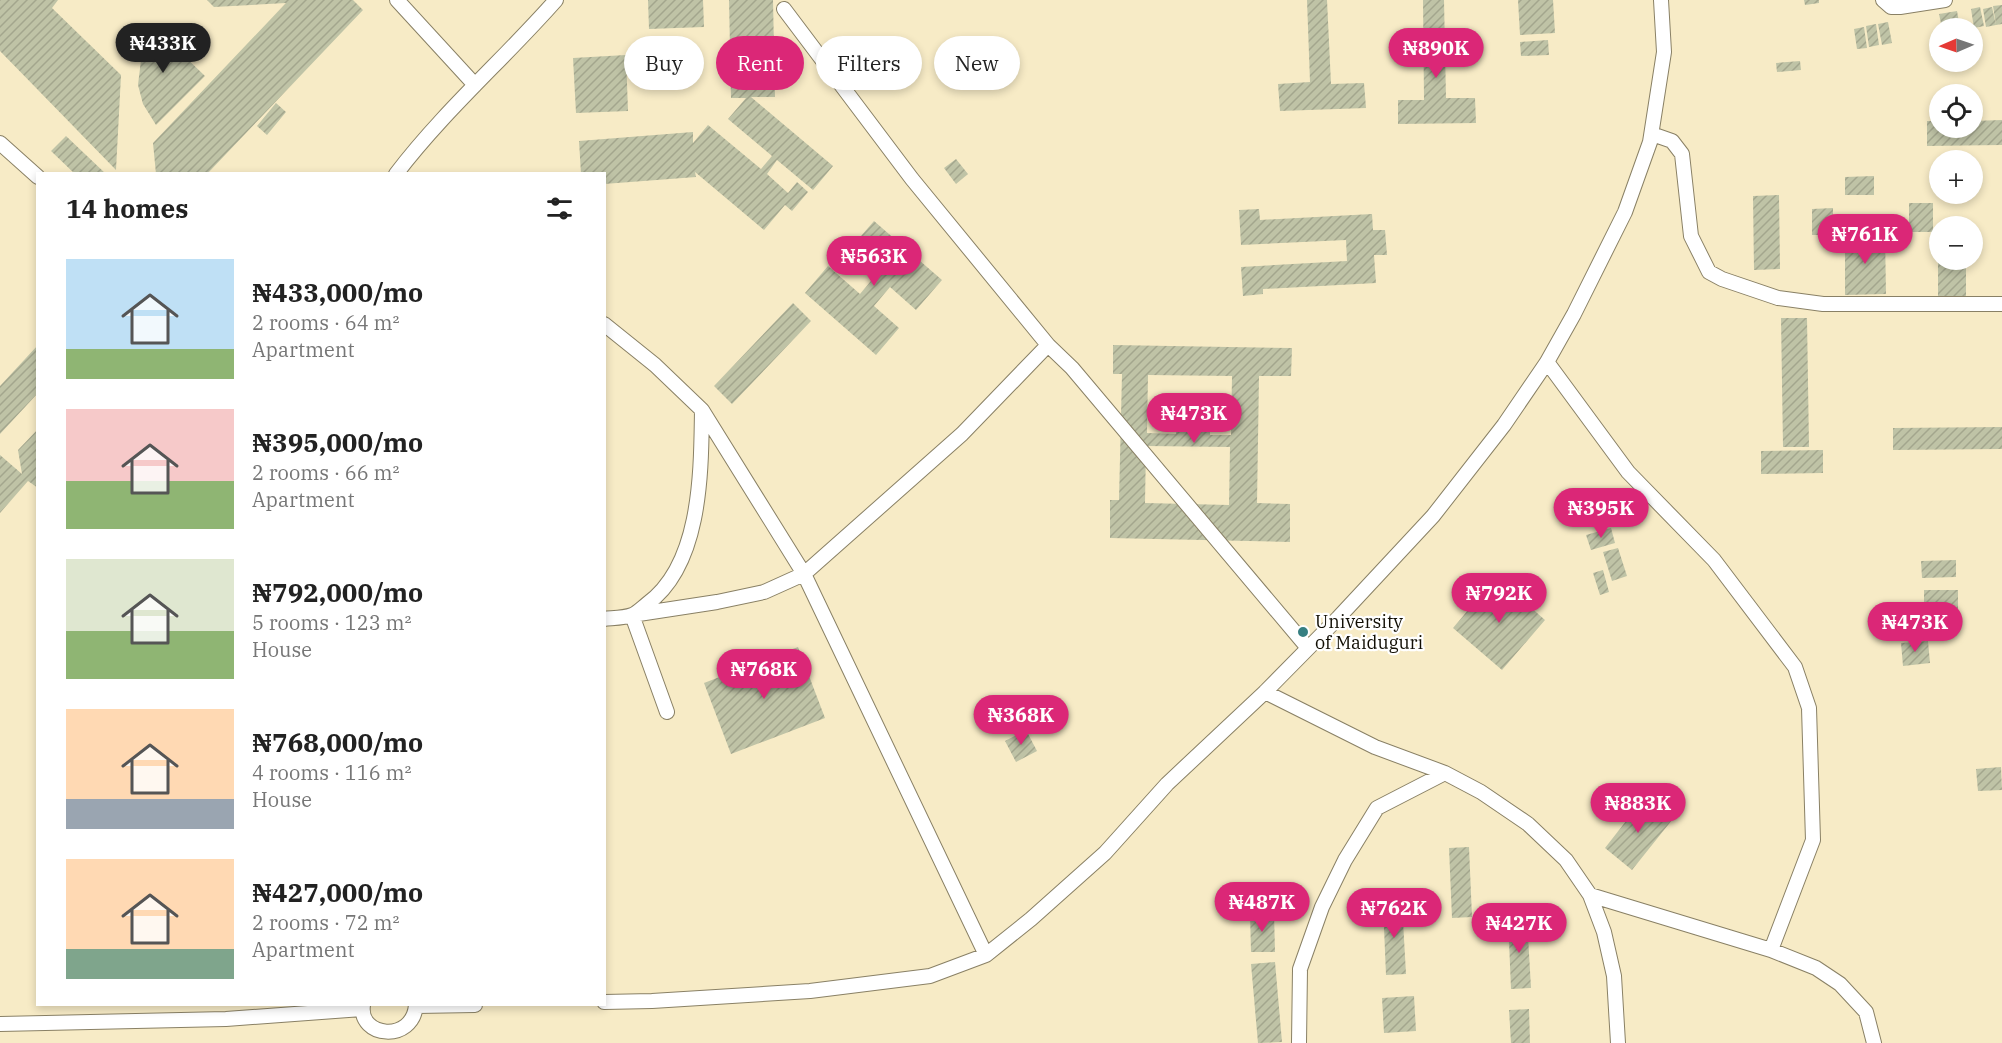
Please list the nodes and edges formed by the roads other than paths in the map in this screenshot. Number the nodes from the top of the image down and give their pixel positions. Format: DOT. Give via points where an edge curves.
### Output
graph roads {
  1 [pos="398,0"];
  2 [pos="1661,0"];
  3 [pos="1883,0"];
  4 [pos="1945,0"];
  5 [pos="552,2"];
  6 [pos="784,9"];
  7 [pos="475,84"];
  8 [pos="1652,134"];
  9 [pos="0,142"];
  10 [pos="398,172"];
  11 [pos="36,175"];
  12 [pos="2002,304"];
  13 [pos="606,326"];
  14 [pos="1048,345"];
  15 [pos="1547,362"];
  16 [pos="702,410"];
  17 [pos="804,574"];
  18 [pos="633,615"];
  19 [pos="606,620"];
  20 [pos="1308,648"];
  21 [pos="1265,692"];
  22 [pos="667,712"];
  23 [pos="1445,773"];
  24 [pos="1590,895"];
  25 [pos="1771,950"];
  26 [pos="986,956"];
  27 [pos="606,1002"];
  28 [pos="416,1006"];
  29 [pos="362,1007"];
  30 [pos="0,1024"];
  31 [pos="390,1038"];
  32 [pos="1299,1043"];
  33 [pos="1618,1043"];
  34 [pos="1874,1043"];
  1 -- 7 [label="street"];
  2 -- 8 [label="street" via="1664,52"];
  3 -- 4 [label="street" via="1891,7"];
  5 -- 7 [label="street"];
  6 -- 14 [label="street" via="912,179"];
  7 -- 10 [label="street"];
  8 -- 12 [label="street" via="1672,141 1682,154 1691,236 1709,272 1722,279 1778,298 1823,304"];
  8 -- 15 [label="street" via="1625,212"];
  9 -- 11 [label="street"];
  13 -- 16 [label="street"];
  14 -- 17 [label="street" via="962,434"];
  14 -- 20 [label="street" via="1072,368"];
  15 -- 20 [label="street" via="1433,516"];
  15 -- 25 [label="street" via="1628,472 1714,560 1795,667 1809,708 1813,840"];
  16 -- 17 [label="street"];
  16 -- 18 [label="street" via="701,478 690,538 675,573 657,597"];
  17 -- 18 [label="street" via="764,592"];
  17 -- 26 [label="street"];
  18 -- 19 [label="street"];
  18 -- 22 [label="street"];
  20 -- 21 [label="street"];
  21 -- 23 [label="street" via="1375,747"];
  21 -- 26 [label="street" via="1167,784 1104,853"];
  23 -- 24 [label="street" via="1528,824 1566,860"];
  23 -- 32 [label="street" via="1377,808 1345,860 1322,907 1300,969"];
  24 -- 25 [label="street"];
  24 -- 33 [label="street" via="1614,976"];
  25 -- 34 [label="street" via="1816,968 1840,984 1866,1012"];
  26 -- 27 [label="street" via="930,976 810,991"];
  28 -- 31 [label="street" via="409,1025"];
  29 -- 30 [label="street" via="226,1019"];
  29 -- 31 [label="street" via="371,1027"];
}
